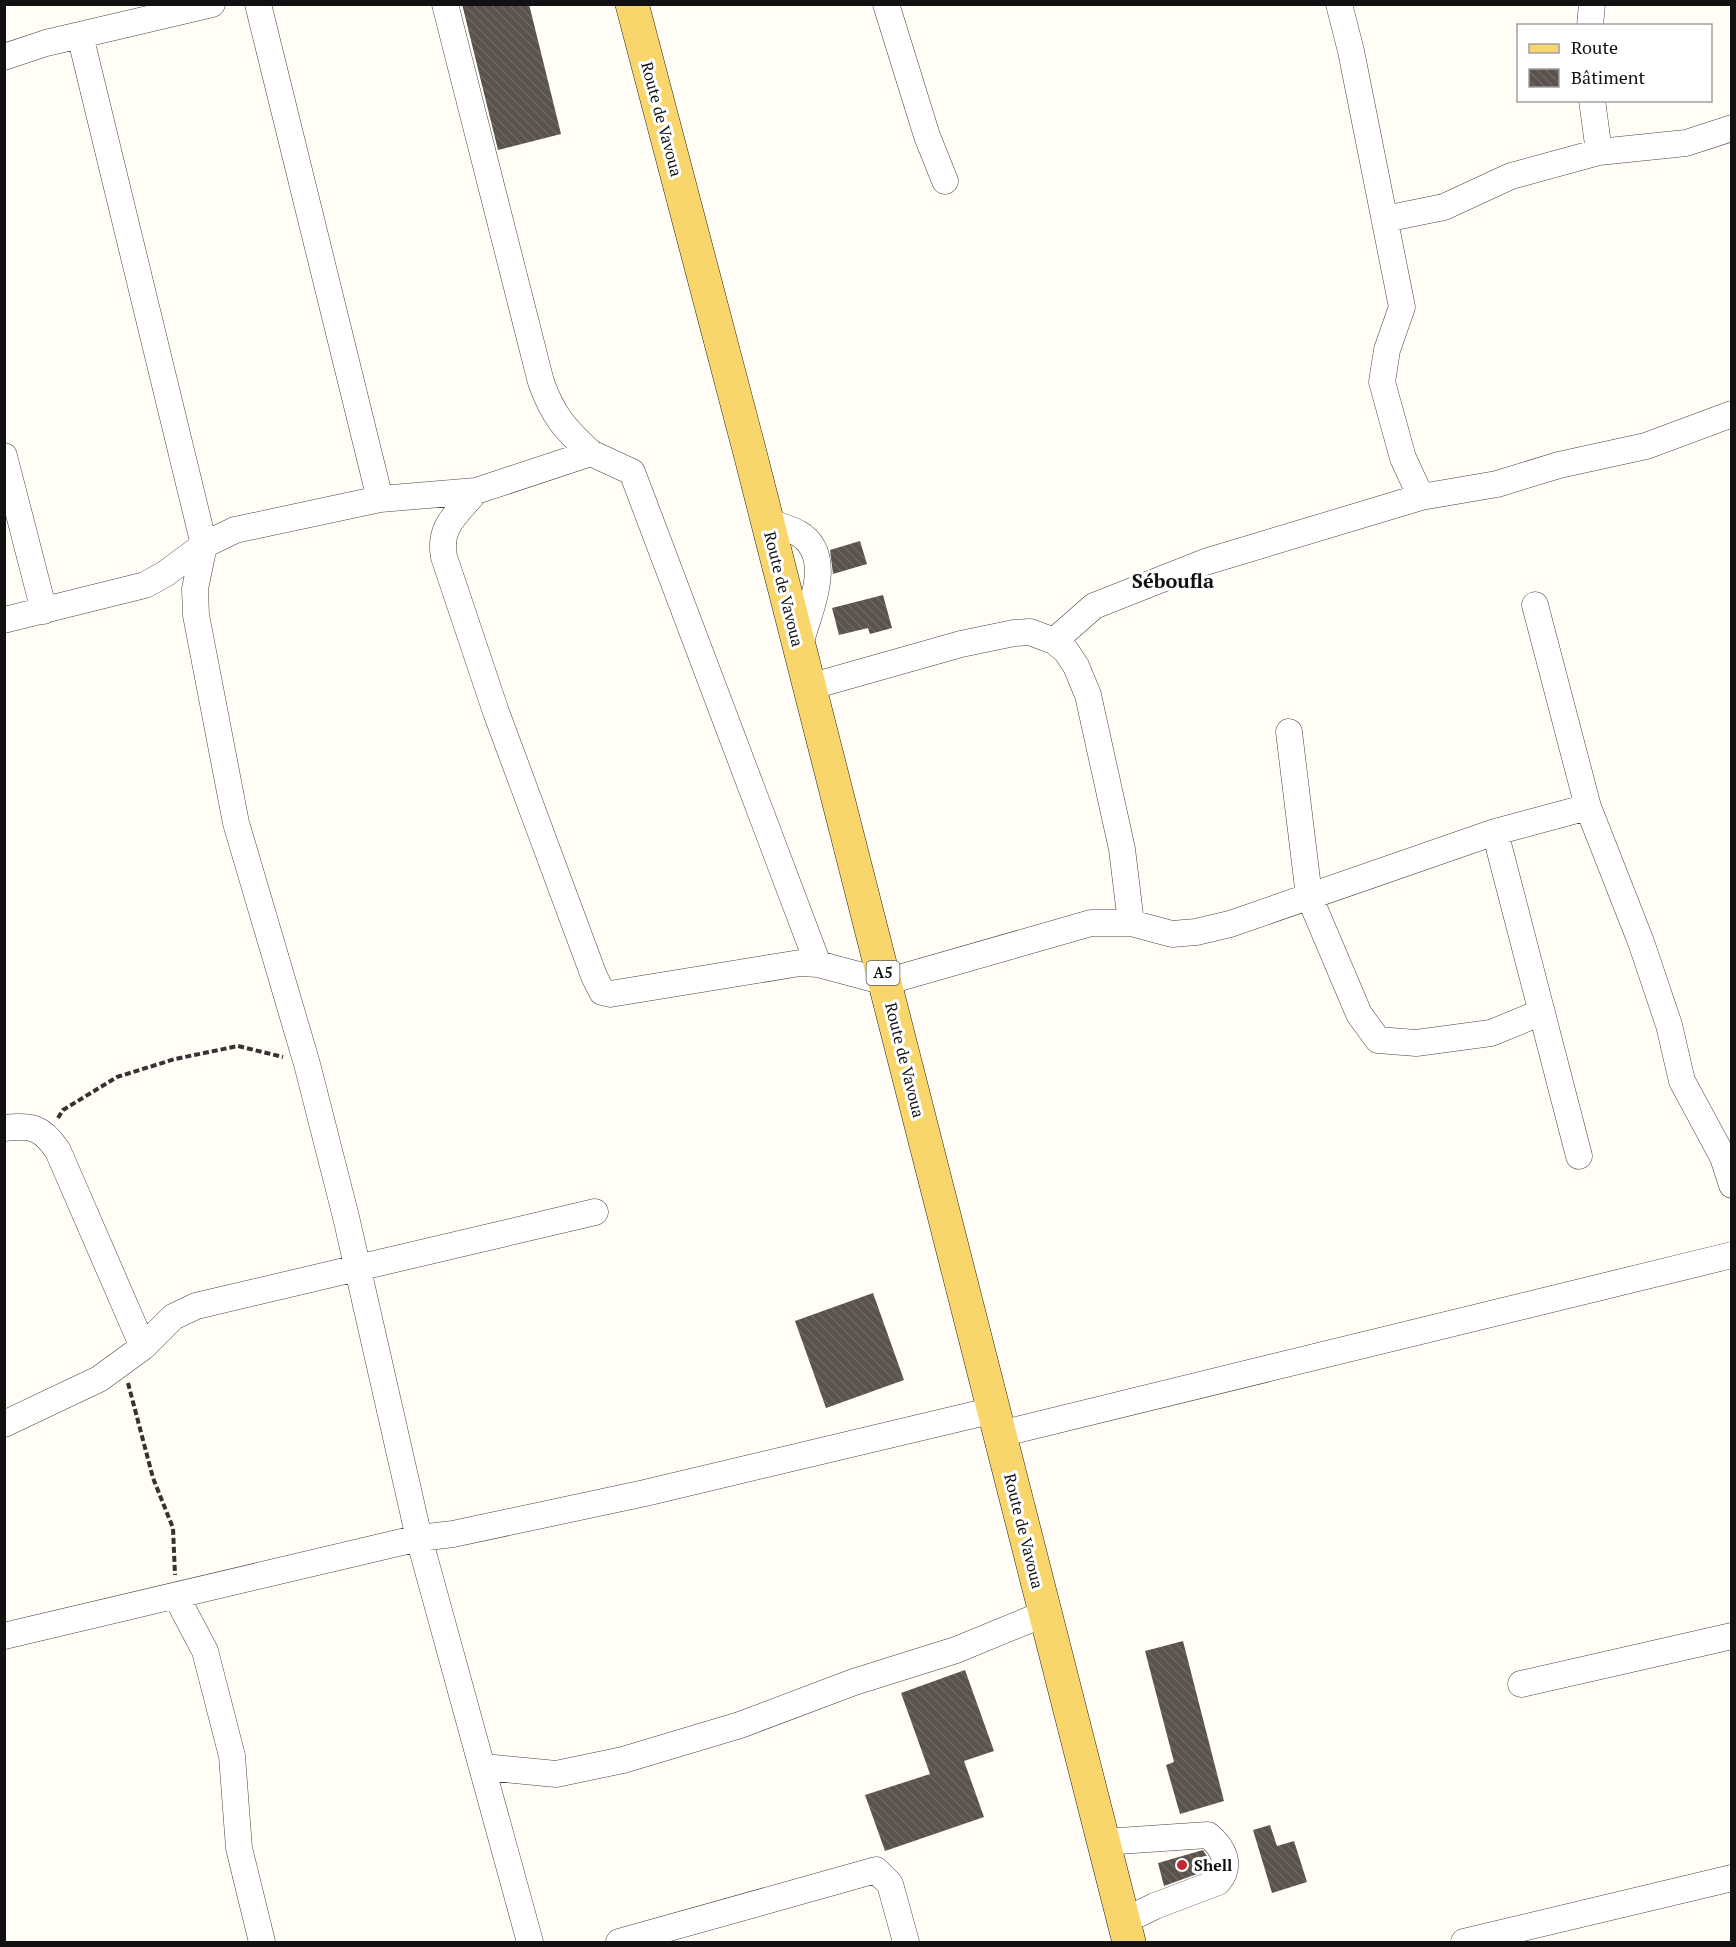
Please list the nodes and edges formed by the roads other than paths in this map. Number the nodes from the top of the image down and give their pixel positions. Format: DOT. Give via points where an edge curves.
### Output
graph roads {
  1 [pos="212,4"];
  2 [pos="258,4"];
  3 [pos="445,4"];
  4 [pos="632,4"];
  5 [pos="886,4"];
  6 [pos="1339,4"];
  7 [pos="1592,4"];
  8 [pos="1590,24"];
  9 [pos="80,35"];
  10 [pos="4,57"];
  11 [pos="1592,102"];
  12 [pos="1731,128"];
  13 [pos="1599,152"];
  14 [pos="945,181"];
  15 [pos="1385,219"];
  16 [pos="1730,419"];
  17 [pos="591,453"];
  18 [pos="4,456"];
  19 [pos="476,490"];
  20 [pos="1421,497"];
  21 [pos="380,499"];
  22 [pos="204,545"];
  23 [pos="1535,605"];
  24 [pos="44,611"];
  25 [pos="4,620"];
  26 [pos="1054,641"];
  27 [pos="809,687"];
  28 [pos="1289,732"];
  29 [pos="1588,807"];
  30 [pos="1495,832"];
  31 [pos="1309,896"];
  32 [pos="1131,923"];
  33 [pos="818,964"];
  34 [pos="885,982"];
  35 [pos="1542,1012"];
  36 [pos="4,1128"];
  37 [pos="1579,1156"];
  38 [pos="1731,1185"];
  39 [pos="595,1212"];
  40 [pos="1731,1255"];
  41 [pos="358,1268"];
  42 [pos="143,1347"];
  43 [pos="997,1422"];
  44 [pos="4,1424"];
  45 [pos="419,1538"];
  46 [pos="176,1596"];
  47 [pos="1046,1613"];
  48 [pos="4,1636"];
  49 [pos="1731,1636"];
  50 [pos="1521,1684"];
  51 [pos="483,1767"];
  52 [pos="1103,1842"];
  53 [pos="1731,1878"];
  54 [pos="1126,1932"];
  55 [pos="262,1942"];
  56 [pos="530,1942"];
  57 [pos="618,1942"];
  58 [pos="906,1942"];
  59 [pos="1464,1942"];
  1 -- 9 [label="street"];
  2 -- 21 [label="street"];
  3 -- 17 [label="street" via="541,382 551,409"];
  4 -- 27 [label="main road, Route de Vavoua / A5"];
  5 -- 14 [label="street"];
  6 -- 15 [label="street"];
  7 -- 8 [label="street"];
  9 -- 10 [label="street"];
  9 -- 22 [label="street"];
  11 -- 13 [label="street"];
  12 -- 13 [label="street" via="1686,144"];
  13 -- 15 [label="street" via="1511,176 1444,207"];
  15 -- 20 [label="street" via="1402,307 1387,350 1382,382 1403,458"];
  16 -- 20 [label="street" via="1646,446 1559,465 1497,484"];
  17 -- 19 [label="street"];
  17 -- 33 [label="street" via="632,472"];
  18 -- 24 [label="street"];
  19 -- 21 [label="street"];
  19 -- 33 [label="street" via="444,529 444,557 496,712 602,992 610,994 800,963"];
  20 -- 26 [label="street" via="1205,562 1094,606"];
  21 -- 22 [label="street" via="235,531"];
  22 -- 24 [label="street" via="145,585"];
  22 -- 41 [label="street" via="195,589 196,615 236,823 307,1064"];
  23 -- 29 [label="street"];
  24 -- 25 [label="street"];
  26 -- 27 [label="street" via="1030,632 1014,633"];
  26 -- 32 [label="street" via="1076,666 1088,695 1122,849"];
  27 -- 34 [label="main road, Route de Vavoua / A5"];
  28 -- 31 [label="street"];
  29 -- 30 [label="street"];
  29 -- 38 [label="street" via="1641,942 1669,1025 1682,1081 1723,1157"];
  30 -- 31 [label="street"];
  30 -- 35 [label="street"];
  31 -- 32 [label="street" via="1196,932 1172,934"];
  31 -- 35 [label="street" via="1359,1014 1378,1040 1416,1043 1491,1033"];
  32 -- 34 [label="street" via="1091,923"];
  33 -- 34 [label="street"];
  34 -- 43 [label="main road, Route de Vavoua / A5"];
  35 -- 37 [label="street"];
  36 -- 42 [label="street" via="28,1125 48,1135"];
  39 -- 41 [label="street"];
  40 -- 43 [label="street"];
  41 -- 42 [label="street" via="196,1306 173,1317"];
  41 -- 45 [label="street"];
  42 -- 44 [label="street" via="99,1379"];
  43 -- 45 [label="street"];
  43 -- 47 [label="main road, Route de Vavoua / A5"];
  45 -- 46 [label="street"];
  45 -- 51 [label="street"];
  46 -- 48 [label="street"];
  46 -- 55 [label="street" via="205,1651 232,1756 239,1848"];
  47 -- 51 [label="street" via="956,1650 854,1682 740,1725 623,1760 556,1774"];
  47 -- 52 [label="main road, Route de Vavoua / A5"];
  49 -- 50 [label="street"];
  51 -- 56 [label="street"];
  52 -- 54 [label="main road, Route de Vavoua / A5"];
  52 -- 54 [label="street" via="1208,1835 1220,1845 1226,1860 1225,1874 1218,1882 1155,1906"];
  53 -- 59 [label="street"];
  57 -- 58 [label="street" via="876,1870 890,1884"];
}
